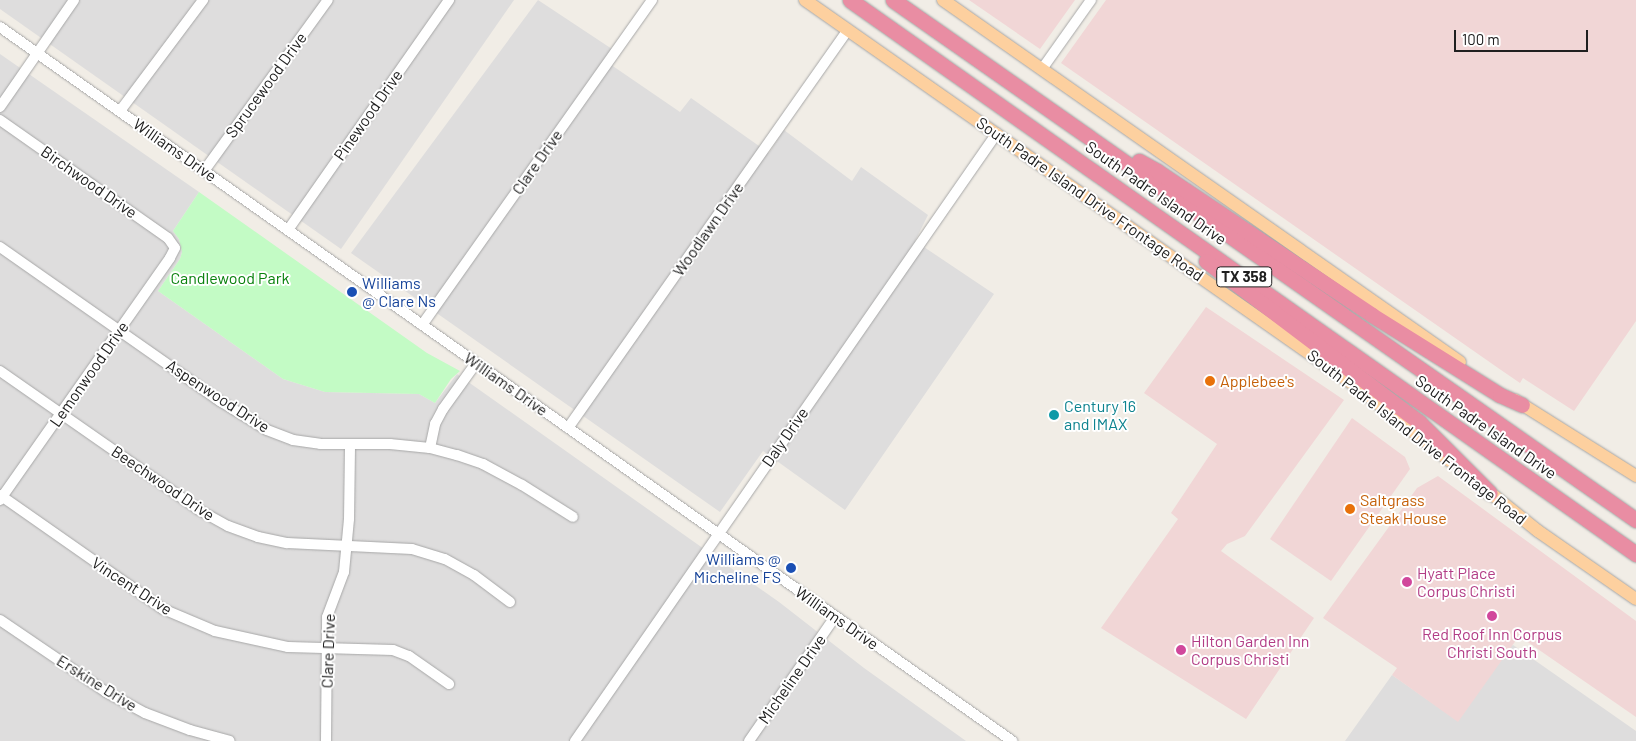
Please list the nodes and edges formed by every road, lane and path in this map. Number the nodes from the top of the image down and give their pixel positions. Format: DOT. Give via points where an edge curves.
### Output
graph roads {
  1 [pos="74,0"];
  2 [pos="202,0"];
  3 [pos="328,0"];
  4 [pos="449,0"];
  5 [pos="652,0"];
  6 [pos="805,0"];
  7 [pos="850,0"];
  8 [pos="893,0"];
  9 [pos="943,0"];
  10 [pos="1091,0"];
  11 [pos="0,27"];
  12 [pos="848,30"];
  13 [pos="38,53"];
  14 [pos="1042,69"];
  15 [pos="0,107"];
  16 [pos="120,111"];
  17 [pos="0,120"];
  18 [pos="1080,130"];
  19 [pos="997,133"];
  20 [pos="204,171"];
  21 [pos="1141,204"];
  22 [pos="288,230"];
  23 [pos="0,247"];
  24 [pos="175,248"];
  25 [pos="422,325"];
  26 [pos="119,330"];
  27 [pos="476,363"];
  28 [pos="0,371"];
  29 [pos="1522,405"];
  30 [pos="61,414"];
  31 [pos="568,428"];
  32 [pos="350,444"];
  33 [pos="430,448"];
  34 [pos="1636,476"];
  35 [pos="1490,493"];
  36 [pos="1,497"];
  37 [pos="573,517"];
  38 [pos="1636,520"];
  39 [pos="718,534"];
  40 [pos="347,547"];
  41 [pos="1636,554"];
  42 [pos="1632,595"];
  43 [pos="510,602"];
  44 [pos="836,616"];
  45 [pos="0,620"];
  46 [pos="326,650"];
  47 [pos="449,684"];
  48 [pos="230,741"];
  49 [pos="326,741"];
  50 [pos="575,741"];
  51 [pos="749,741"];
  52 [pos="1012,741"];
  1 -- 13 [label="street"];
  2 -- 16 [label="street"];
  3 -- 20 [label="street, Sprucewood Drive"];
  4 -- 22 [label="street, Pinewood Drive"];
  5 -- 25 [label="street, Clare Drive"];
  6 -- 12 [label="main road, South Padre Island Drive Frontage Road"];
  7 -- 21 [label="highway, South Padre Island Drive / TX 358"];
  8 -- 18 [label="highway, South Padre Island Drive / TX 358"];
  9 -- 14 [label="main road"];
  10 -- 14 [label="street"];
  11 -- 13 [label="street, Williams Drive"];
  12 -- 19 [label="main road, South Padre Island Drive Frontage Road"];
  12 -- 31 [label="street, Woodlawn Drive"];
  13 -- 15 [label="street"];
  13 -- 16 [label="street, Williams Drive"];
  14 -- 29 [label="main road"];
  16 -- 20 [label="street, Williams Drive"];
  17 -- 24 [label="street, Birchwood Drive" via="168,238"];
  18 -- 29 [label="highway" via="1157,171 1372,315 1500,396"];
  18 -- 38 [label="highway, South Padre Island Drive / TX 358"];
  19 -- 35 [label="main road, South Padre Island Drive Frontage Road" via="1360,390"];
  19 -- 39 [label="street, Daly Drive"];
  20 -- 22 [label="street, Williams Drive"];
  21 -- 35 [label="highway" via="1216,270 1419,422"];
  21 -- 41 [label="highway, South Padre Island Drive / TX 358"];
  22 -- 25 [label="street, Williams Drive"];
  23 -- 26 [label="street, Aspenwood Drive"];
  24 -- 26 [label="street, Lemonwood Drive"];
  25 -- 27 [label="street, Williams Drive"];
  26 -- 30 [label="street, Lemonwood Drive"];
  26 -- 32 [label="street, Aspenwood Drive" via="267,430 293,440"];
  27 -- 31 [label="street, Williams Drive"];
  27 -- 33 [label="street" via="443,409 435,424"];
  28 -- 30 [label="street, Beechwood Drive"];
  29 -- 34 [label="main road"];
  30 -- 36 [label="street, Lemonwood Drive"];
  30 -- 40 [label="street, Beechwood Drive" via="228,526 287,544"];
  31 -- 39 [label="street, Williams Drive"];
  32 -- 33 [label="street, Aspenwood Drive"];
  32 -- 40 [label="street, Clare Drive"];
  33 -- 37 [label="street, Aspenwood Drive" via="483,464"];
  35 -- 42 [label="main road, South Padre Island Drive Frontage Road" via="1558,545"];
  36 -- 46 [label="street, Vincent Drive" via="163,609 216,631 250,640 288,648"];
  39 -- 44 [label="street, Williams Drive"];
  39 -- 50 [label="street, Daly Drive"];
  40 -- 43 [label="street, Beechwood Drive" via="412,549 445,560 474,575"];
  40 -- 46 [label="street, Clare Drive" via="344,572 327,617"];
  44 -- 51 [label="street, Micheline Drive"];
  44 -- 52 [label="street, Williams Drive"];
  45 -- 48 [label="street, Erskine Drive" via="145,713"];
  46 -- 47 [label="street, Vincent Drive" via="394,650 409,656"];
  46 -- 49 [label="street, Clare Drive"];
}
